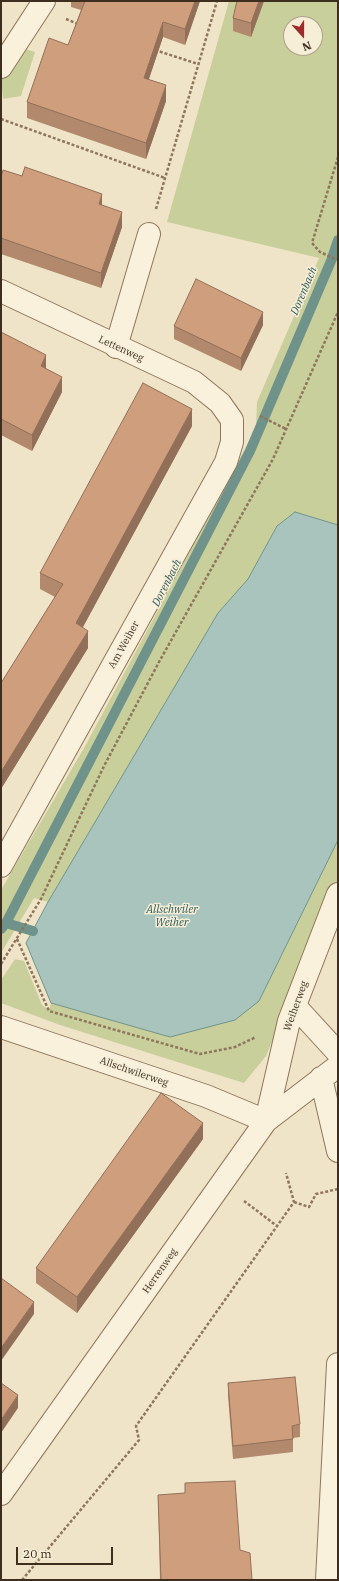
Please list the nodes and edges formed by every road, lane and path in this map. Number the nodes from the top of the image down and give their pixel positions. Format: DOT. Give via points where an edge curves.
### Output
graph roads {
  1 [pos="217,1"];
  2 [pos="41,5"];
  3 [pos="82,25"];
  4 [pos="155,49"];
  5 [pos="198,64"];
  6 [pos="1,67"];
  7 [pos="1,119"];
  8 [pos="338,157"];
  9 [pos="165,178"];
  10 [pos="149,234"];
  11 [pos="338,260"];
  12 [pos="1,291"];
  13 [pos="338,312"];
  14 [pos="116,347"];
  15 [pos="254,414"];
  16 [pos="232,420"];
  17 [pos="286,429"];
  18 [pos="1,866"];
  19 [pos="338,894"];
  20 [pos="17,940"];
  21 [pos="1,964"];
  22 [pos="292,1014"];
  23 [pos="1,1027"];
  24 [pos="338,1053"];
  25 [pos="338,1066"];
  26 [pos="321,1078"];
  27 [pos="266,1121"];
  28 [pos="338,1150"];
  29 [pos="286,1173"];
  30 [pos="222,1184"];
  31 [pos="338,1189"];
  32 [pos="294,1202"];
  33 [pos="277,1226"];
  34 [pos="338,1364"];
  35 [pos="1,1494"];
  36 [pos="22,1580"];
  37 [pos="327,1580"];
  1 -- 5 [label="path"];
  2 -- 3 [label="path"];
  2 -- 6 [label="street"];
  4 -- 5 [label="path"];
  5 -- 9 [label="path"];
  7 -- 9 [label="path"];
  8 -- 11 [label="path" via="312,243 320,252"];
  9 -- 10 [label="path"];
  10 -- 14 [label="street"];
  12 -- 14 [label="street, Lettenweg"];
  13 -- 17 [label="path"];
  14 -- 16 [label="street, Lettenweg" via="194,382 220,404"];
  15 -- 17 [label="path"];
  16 -- 18 [label="street, Am Weiher" via="232,442 226,462"];
  17 -- 20 [label="path" via="273,459 104,766 41,899"];
  19 -- 22 [label="street, Weiherweg"];
  20 -- 21 [label="path"];
  20 -- 22 [label="path" via="49,1011 200,1054 235,1047"];
  22 -- 24 [label="street"];
  22 -- 27 [label="street, Weiherweg"];
  23 -- 27 [label="street, Allschwilerweg" via="206,1096"];
  25 -- 26 [label="street, Herrenweg"];
  26 -- 27 [label="street, Herrenweg"];
  26 -- 28 [label="street"];
  27 -- 30 [label="street, Herrenweg"];
  29 -- 32 [label="path"];
  30 -- 33 [label="path"];
  30 -- 35 [label="street, Herrenweg"];
  31 -- 32 [label="path" via="316,1194 309,1207"];
  32 -- 33 [label="path"];
  33 -- 36 [label="path" via="136,1426 139,1440"];
  34 -- 37 [label="street"];
}
